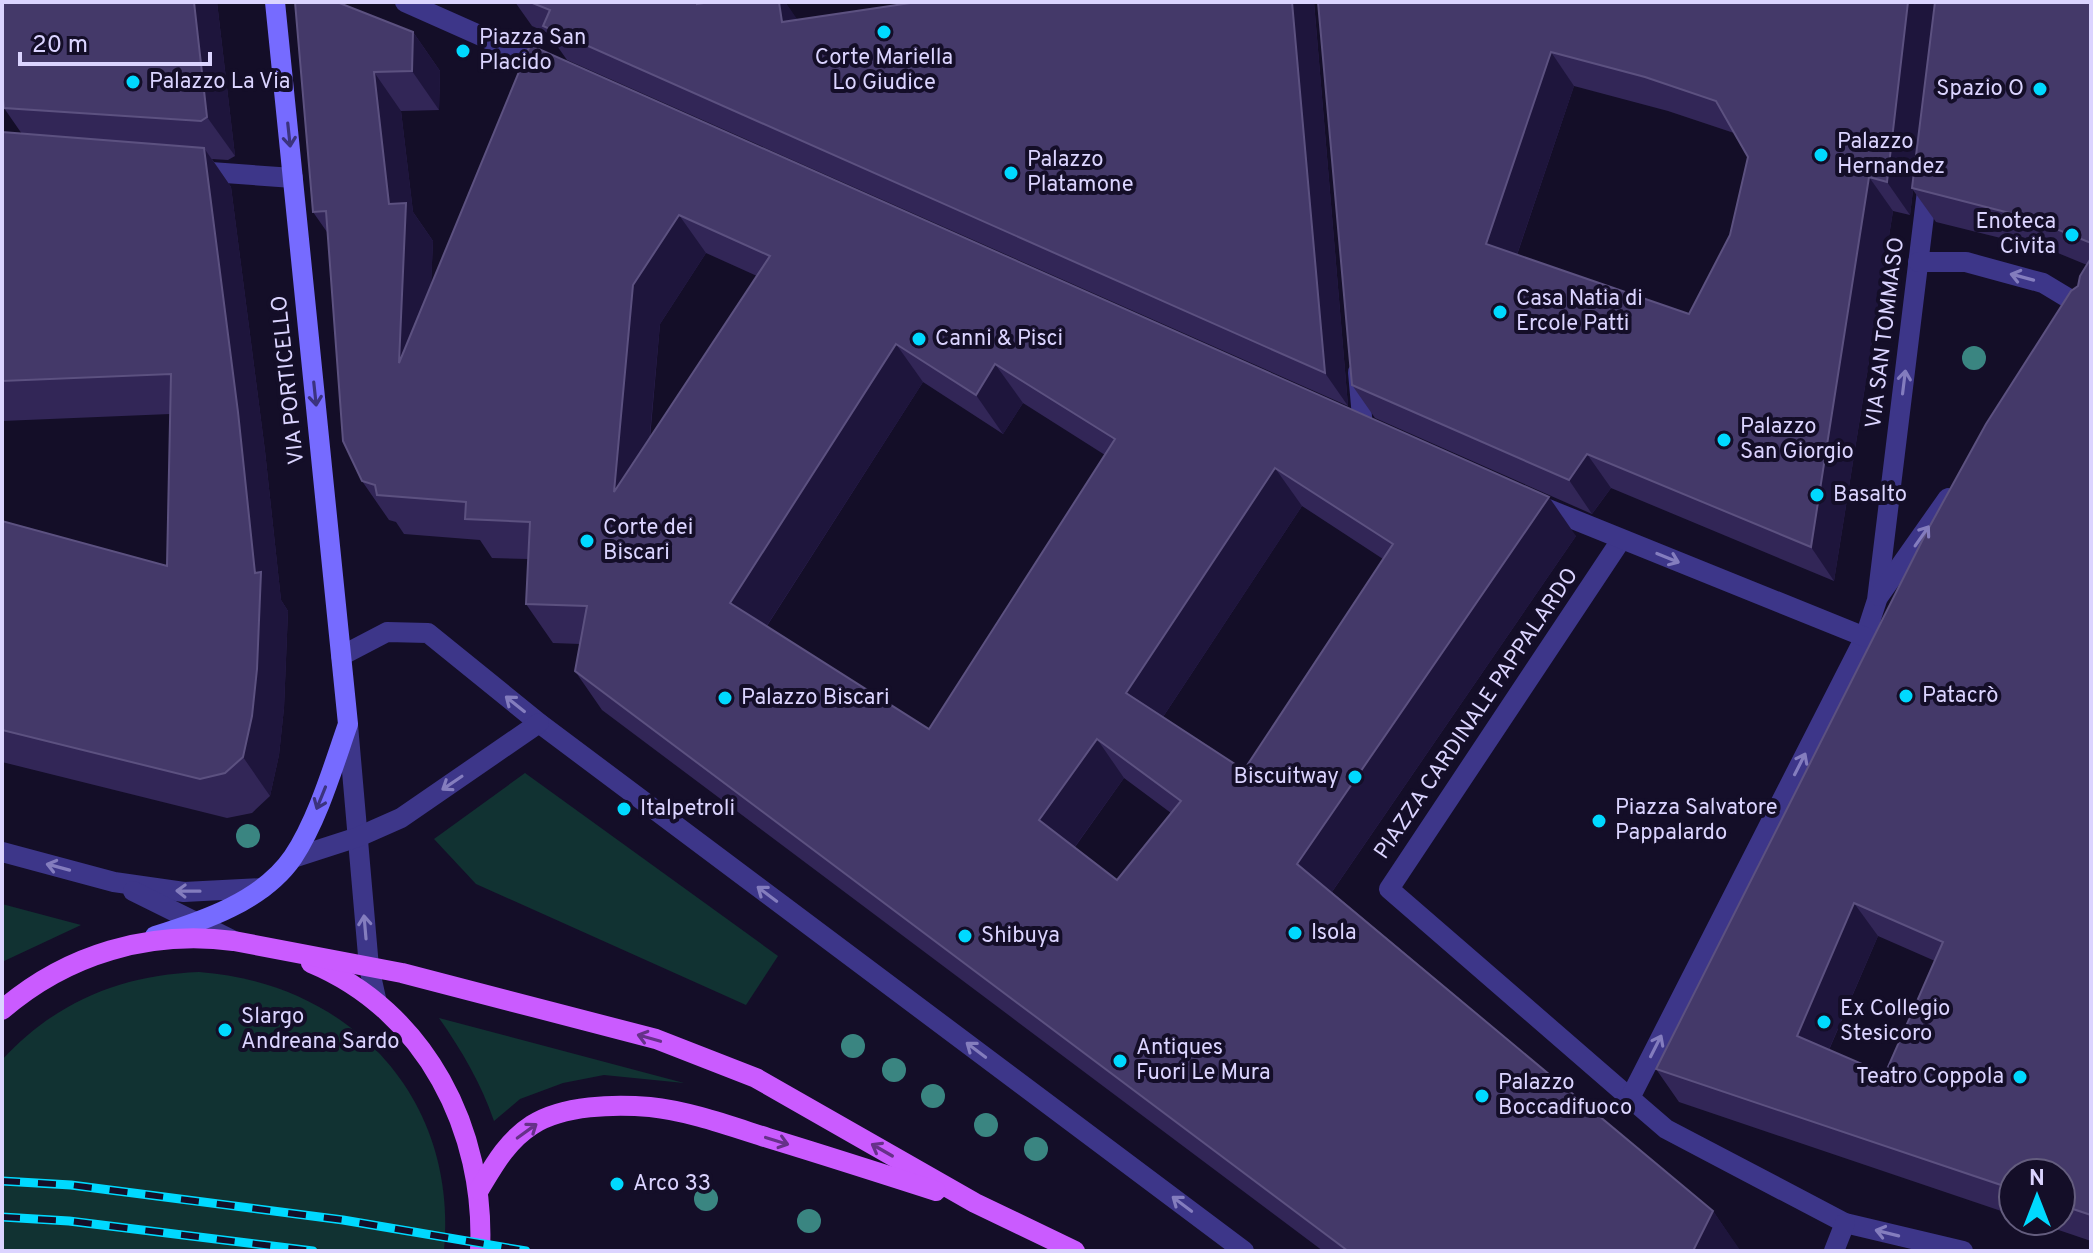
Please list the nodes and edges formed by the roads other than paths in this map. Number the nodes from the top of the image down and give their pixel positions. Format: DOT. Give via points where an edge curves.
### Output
graph roads {
  1 [pos="275,2"];
  2 [pos="405,2"];
  3 [pos="566,73"];
  4 [pos="172,170"];
  5 [pos="1929,170"];
  6 [pos="293,178"];
  7 [pos="1918,262"];
  8 [pos="2083,313"];
  9 [pos="1356,349"];
  10 [pos="1363,427"];
  11 [pos="1958,485"];
  12 [pos="1515,494"];
  13 [pos="1621,540"];
  14 [pos="1877,600"];
  15 [pos="1865,637"];
  16 [pos="341,656"];
  17 [pos="539,723"];
  18 [pos="348,724"];
  19 [pos="358,837"];
  20 [pos="2,852"];
  21 [pos="293,858"];
  22 [pos="114,882"];
  23 [pos="263,888"];
  24 [pos="198,923"];
  25 [pos="234,941"];
  26 [pos="132,944"];
  27 [pos="262,946"];
  28 [pos="369,967"];
  29 [pos="377,1003"];
  30 [pos="2,1010"];
  31 [pos="1630,1098"];
  32 [pos="479,1190"];
  33 [pos="975,1203"];
  34 [pos="1845,1223"];
  35 [pos="480,1251"];
  36 [pos="1075,1251"];
  37 [pos="1244,1251"];
  38 [pos="1834,1251"];
  39 [pos="1963,1251"];
  1 -- 6 [label="main road, VIA PORTICELLO, one-way"];
  2 -- 3 [label="street"];
  4 -- 6 [label="street"];
  5 -- 7 [label="street, VIA SAN TOMMASO"];
  6 -- 16 [label="main road, VIA PORTICELLO, one-way"];
  8 -- 7 [label="street, one-way" via="2043,283 1966,262"];
  14 -- 7 [label="street, VIA SAN TOMMASO, one-way"];
  9 -- 10 [label="street"];
  14 -- 11 [label="street, one-way"];
  12 -- 13 [label="street"];
  13 -- 15 [label="street, one-way"];
  13 -- 31 [label="street, PIAZZA CARDINALE PAPPALARDO" via="1389,889"];
  14 -- 15 [label="street"];
  31 -- 15 [label="street, one-way"];
  17 -- 16 [label="street, one-way" via="428,633 387,632"];
  16 -- 18 [label="main road, VIA PORTICELLO"];
  17 -- 19 [label="street, one-way" via="401,818"];
  37 -- 17 [label="street, one-way"];
  18 -- 19 [label="street"];
  18 -- 21 [label="main road, one-way"];
  19 -- 21 [label="street"];
  28 -- 19 [label="street, one-way"];
  22 -- 20 [label="street, one-way"];
  21 -- 23 [label="main road"];
  23 -- 22 [label="street, one-way" via="184,892"];
  22 -- 24 [label="street"];
  23 -- 24 [label="main road"];
  24 -- 25 [label="street"];
  24 -- 26 [label="main road"];
  25 -- 26 [label="main road" via="183,937"];
  25 -- 27 [label="main road"];
  26 -- 30 [label="main road" via="44,978"];
  27 -- 28 [label="main road"];
  27 -- 29 [label="main road" via="323,968"];
  28 -- 29 [label="street"];
  33 -- 28 [label="main road, one-way" via="756,1078 670,1045"];
  29 -- 32 [label="main road" via="420,1049 446,1087 465,1130"];
  31 -- 34 [label="street, PIAZZA CARDINALE PAPPALARDO" via="1666,1129"];
  32 -- 33 [label="main road, one-way" via="503,1149 533,1124 572,1110 612,1105 653,1107 719,1124"];
  32 -- 35 [label="main road"];
  33 -- 36 [label="main road"];
  34 -- 38 [label="street"];
  39 -- 34 [label="street, PIAZZA CARDINALE PAPPALARDO, one-way"];
}
